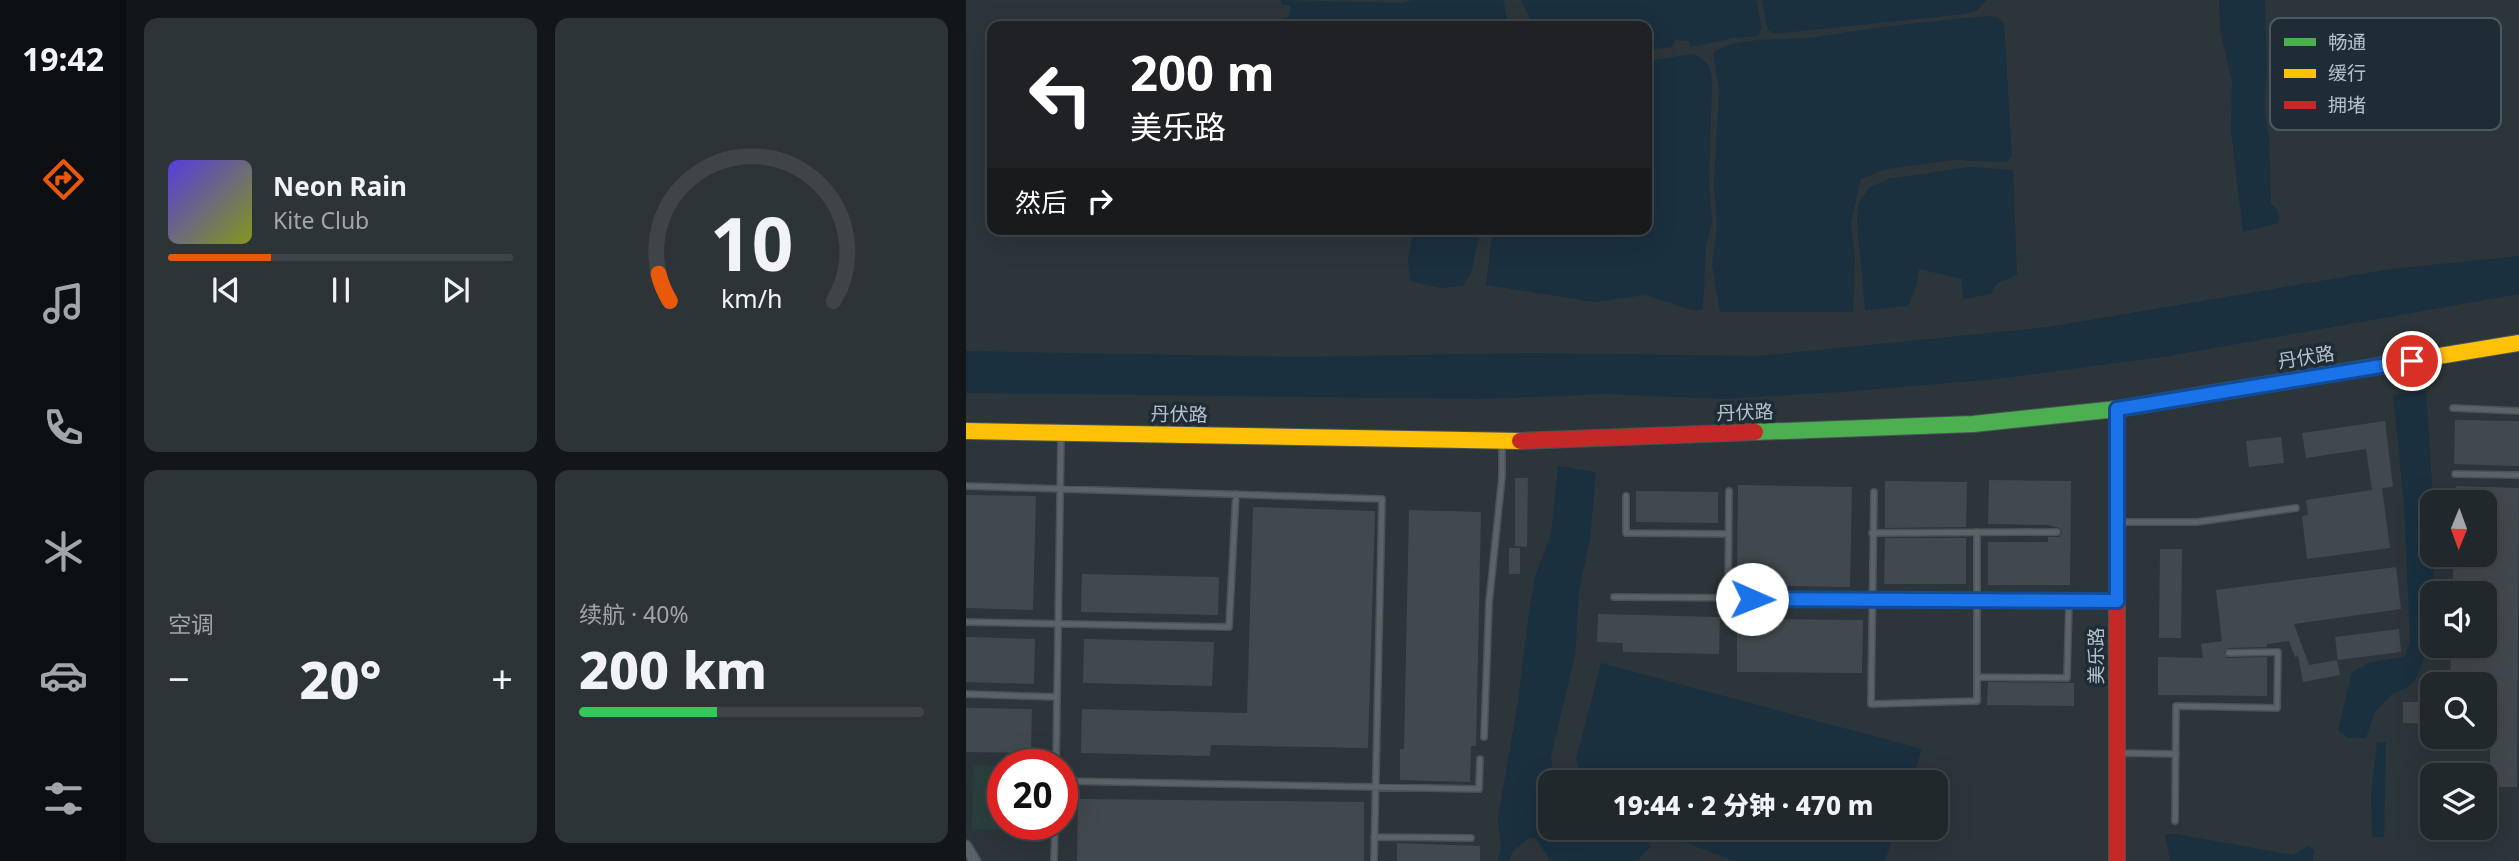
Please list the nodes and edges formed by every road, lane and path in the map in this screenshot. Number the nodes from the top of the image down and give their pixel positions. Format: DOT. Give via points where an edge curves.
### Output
graph roads {
  1 [pos="2519,343"];
  2 [pos="2453,408"];
  3 [pos="2117,409"];
  4 [pos="2519,411"];
  5 [pos="966,432"];
  6 [pos="1061,433"];
  7 [pos="1502,442"];
  8 [pos="2455,474"];
  9 [pos="2519,475"];
  10 [pos="966,486"];
  11 [pos="1060,490"];
  12 [pos="1729,491"];
  13 [pos="1874,492"];
  14 [pos="1236,494"];
  15 [pos="1626,496"];
  16 [pos="2296,508"];
  17 [pos="2117,522"];
  18 [pos="1978,531"];
  19 [pos="2057,532"];
  20 [pos="1872,533"];
  21 [pos="1728,534"];
  22 [pos="1614,597"];
  23 [pos="1728,599"];
  24 [pos="1873,601"];
  25 [pos="1977,601"];
  26 [pos="2069,601"];
  27 [pos="2117,601"];
  28 [pos="966,622"];
  29 [pos="1058,625"];
  30 [pos="2229,653"];
  31 [pos="1977,677"];
  32 [pos="966,694"];
  33 [pos="1057,696"];
  34 [pos="1484,737"];
  35 [pos="1056,749"];
  36 [pos="2117,753"];
  37 [pos="2176,754"];
  38 [pos="1480,759"];
  39 [pos="1078,781"];
  40 [pos="1375,787"];
  41 [pos="2175,821"];
  42 [pos="1374,836"];
  43 [pos="1471,838"];
  44 [pos="1055,840"];
  45 [pos="966,845"];
  46 [pos="975,861"];
  47 [pos="1054,861"];
  48 [pos="1374,861"];
  49 [pos="2116,861"];
  1 -- 3 [label="main road, 丹伏路"];
  2 -- 4 [label="lane"];
  3 -- 7 [label="main road, 丹伏路" via="1973,424"];
  3 -- 17 [label="main road, 美乐路"];
  5 -- 6 [label="main road, 丹伏路"];
  6 -- 7 [label="main road, 丹伏路"];
  6 -- 11 [label="lane"];
  7 -- 34 [label="lane"];
  8 -- 9 [label="lane"];
  10 -- 11 [label="lane"];
  11 -- 14 [label="lane"];
  11 -- 29 [label="lane"];
  12 -- 21 [label="lane"];
  13 -- 20 [label="lane"];
  14 -- 29 [label="lane" via="1229,627"];
  14 -- 40 [label="lane" via="1382,499"];
  15 -- 21 [label="lane" via="1626,533"];
  16 -- 17 [label="lane" via="2197,522"];
  17 -- 27 [label="main road, 美乐路"];
  18 -- 19 [label="lane"];
  18 -- 20 [label="lane"];
  18 -- 25 [label="lane"];
  20 -- 24 [label="lane"];
  21 -- 23 [label="lane"];
  22 -- 23 [label="lane"];
  23 -- 24 [label="lane"];
  24 -- 25 [label="lane"];
  24 -- 31 [label="lane" via="1871,704 1977,701"];
  25 -- 26 [label="lane"];
  25 -- 31 [label="lane"];
  26 -- 27 [label="lane"];
  26 -- 31 [label="lane" via="2067,678"];
  27 -- 36 [label="main road, 美乐路"];
  28 -- 29 [label="lane"];
  29 -- 33 [label="lane"];
  30 -- 37 [label="lane" via="2278,652 2277,708 2176,706"];
  32 -- 33 [label="lane"];
  33 -- 35 [label="lane"];
  36 -- 37 [label="lane"];
  36 -- 49 [label="main road, 美乐路"];
  37 -- 41 [label="lane"];
  38 -- 40 [label="lane" via="1479,789"];
  39 -- 40 [label="lane"];
  40 -- 42 [label="lane"];
  42 -- 43 [label="lane"];
  42 -- 48 [label="lane"];
  44 -- 47 [label="lane"];
  45 -- 46 [label="street"];
}
